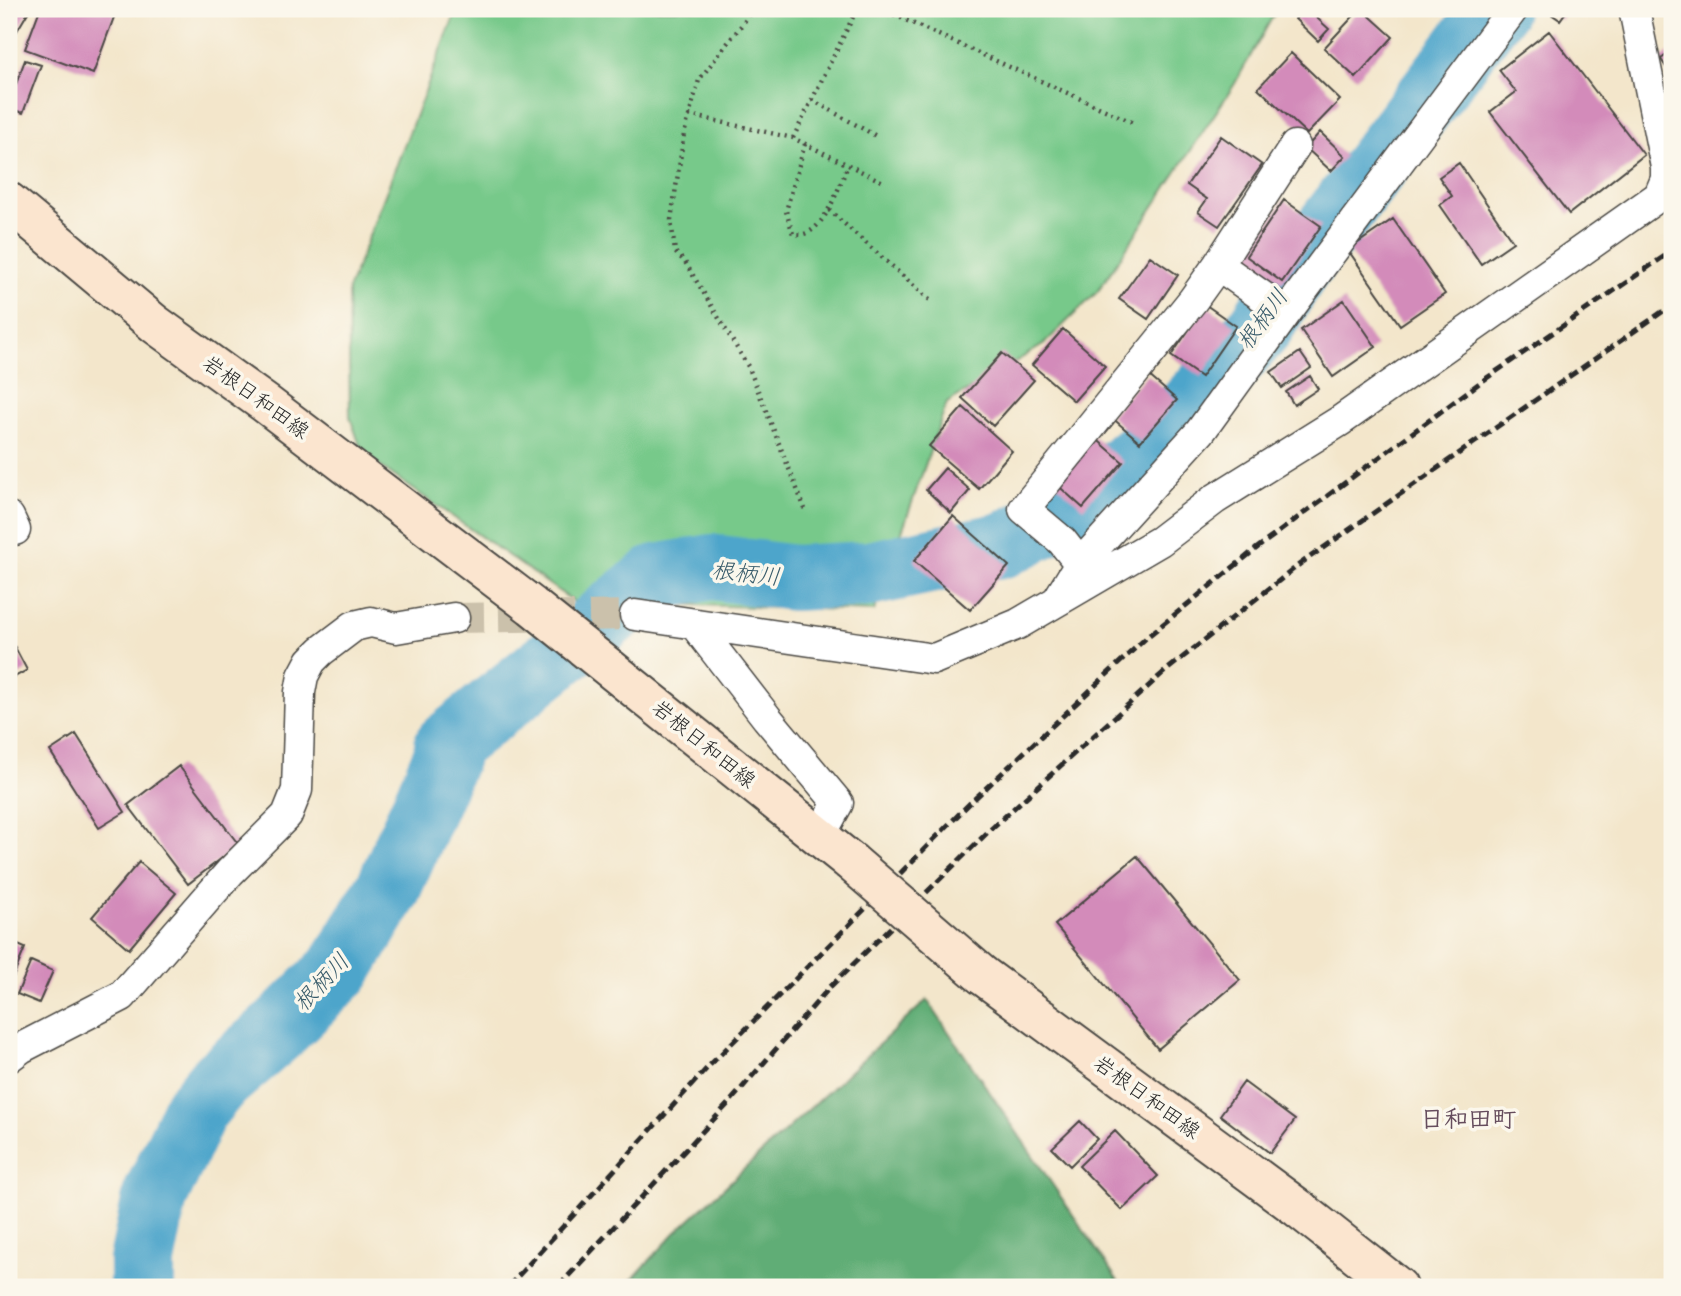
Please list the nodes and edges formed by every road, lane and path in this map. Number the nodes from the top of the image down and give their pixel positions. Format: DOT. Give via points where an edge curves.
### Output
graph roads {
  1 [pos="754,9"];
  2 [pos="857,9"];
  3 [pos="881,9"];
  4 [pos="1513,9"];
  5 [pos="1634,9"];
  6 [pos="812,100"];
  7 [pos="689,115"];
  8 [pos="1134,123"];
  9 [pos="876,136"];
  10 [pos="793,138"];
  11 [pos="805,144"];
  12 [pos="1295,146"];
  13 [pos="1669,164"];
  14 [pos="848,165"];
  15 [pos="883,182"];
  16 [pos="9,202"];
  17 [pos="829,210"];
  18 [pos="1226,270"];
  19 [pos="932,302"];
  20 [pos="1286,313"];
  21 [pos="805,509"];
  22 [pos="1071,552"];
  23 [pos="1057,601"];
  24 [pos="635,615"];
  25 [pos="454,618"];
  26 [pos="695,625"];
  27 [pos="820,836"];
  28 [pos="9,1057"];
  29 [pos="1398,1287"];
  1 -- 7 [label="path" via="699,80"];
  2 -- 6 [label="path"];
  3 -- 8 [label="path"];
  4 -- 20 [label="street"];
  5 -- 13 [label="street"];
  6 -- 9 [label="path"];
  6 -- 10 [label="path"];
  7 -- 10 [label="path"];
  7 -- 21 [label="path" via="671,220 675,252 749,368"];
  10 -- 11 [label="path"];
  11 -- 14 [label="path"];
  11 -- 17 [label="path" via="786,211 793,234 805,234"];
  12 -- 18 [label="street"];
  13 -- 23 [label="street" via="1659,196 1652,202 1340,421 1215,499 1160,541"];
  14 -- 15 [label="path"];
  14 -- 17 [label="path"];
  16 -- 27 [label="main road, 岩根日和田線" via="155,324 532,606"];
  17 -- 19 [label="path"];
  18 -- 20 [label="street"];
  18 -- 22 [label="street" via="1193,300 1024,509"];
  20 -- 22 [label="street" via="1200,432"];
  22 -- 23 [label="street"];
  23 -- 26 [label="street" via="1018,624 934,659"];
  24 -- 26 [label="street"];
  25 -- 28 [label="street" via="396,628 370,622 354,626 321,651 303,676 297,790 287,815 230,872 122,996"];
  26 -- 27 [label="street" via="838,803"];
  27 -- 29 [label="main road, 岩根日和田線, bridge" via="982,975"];
}
